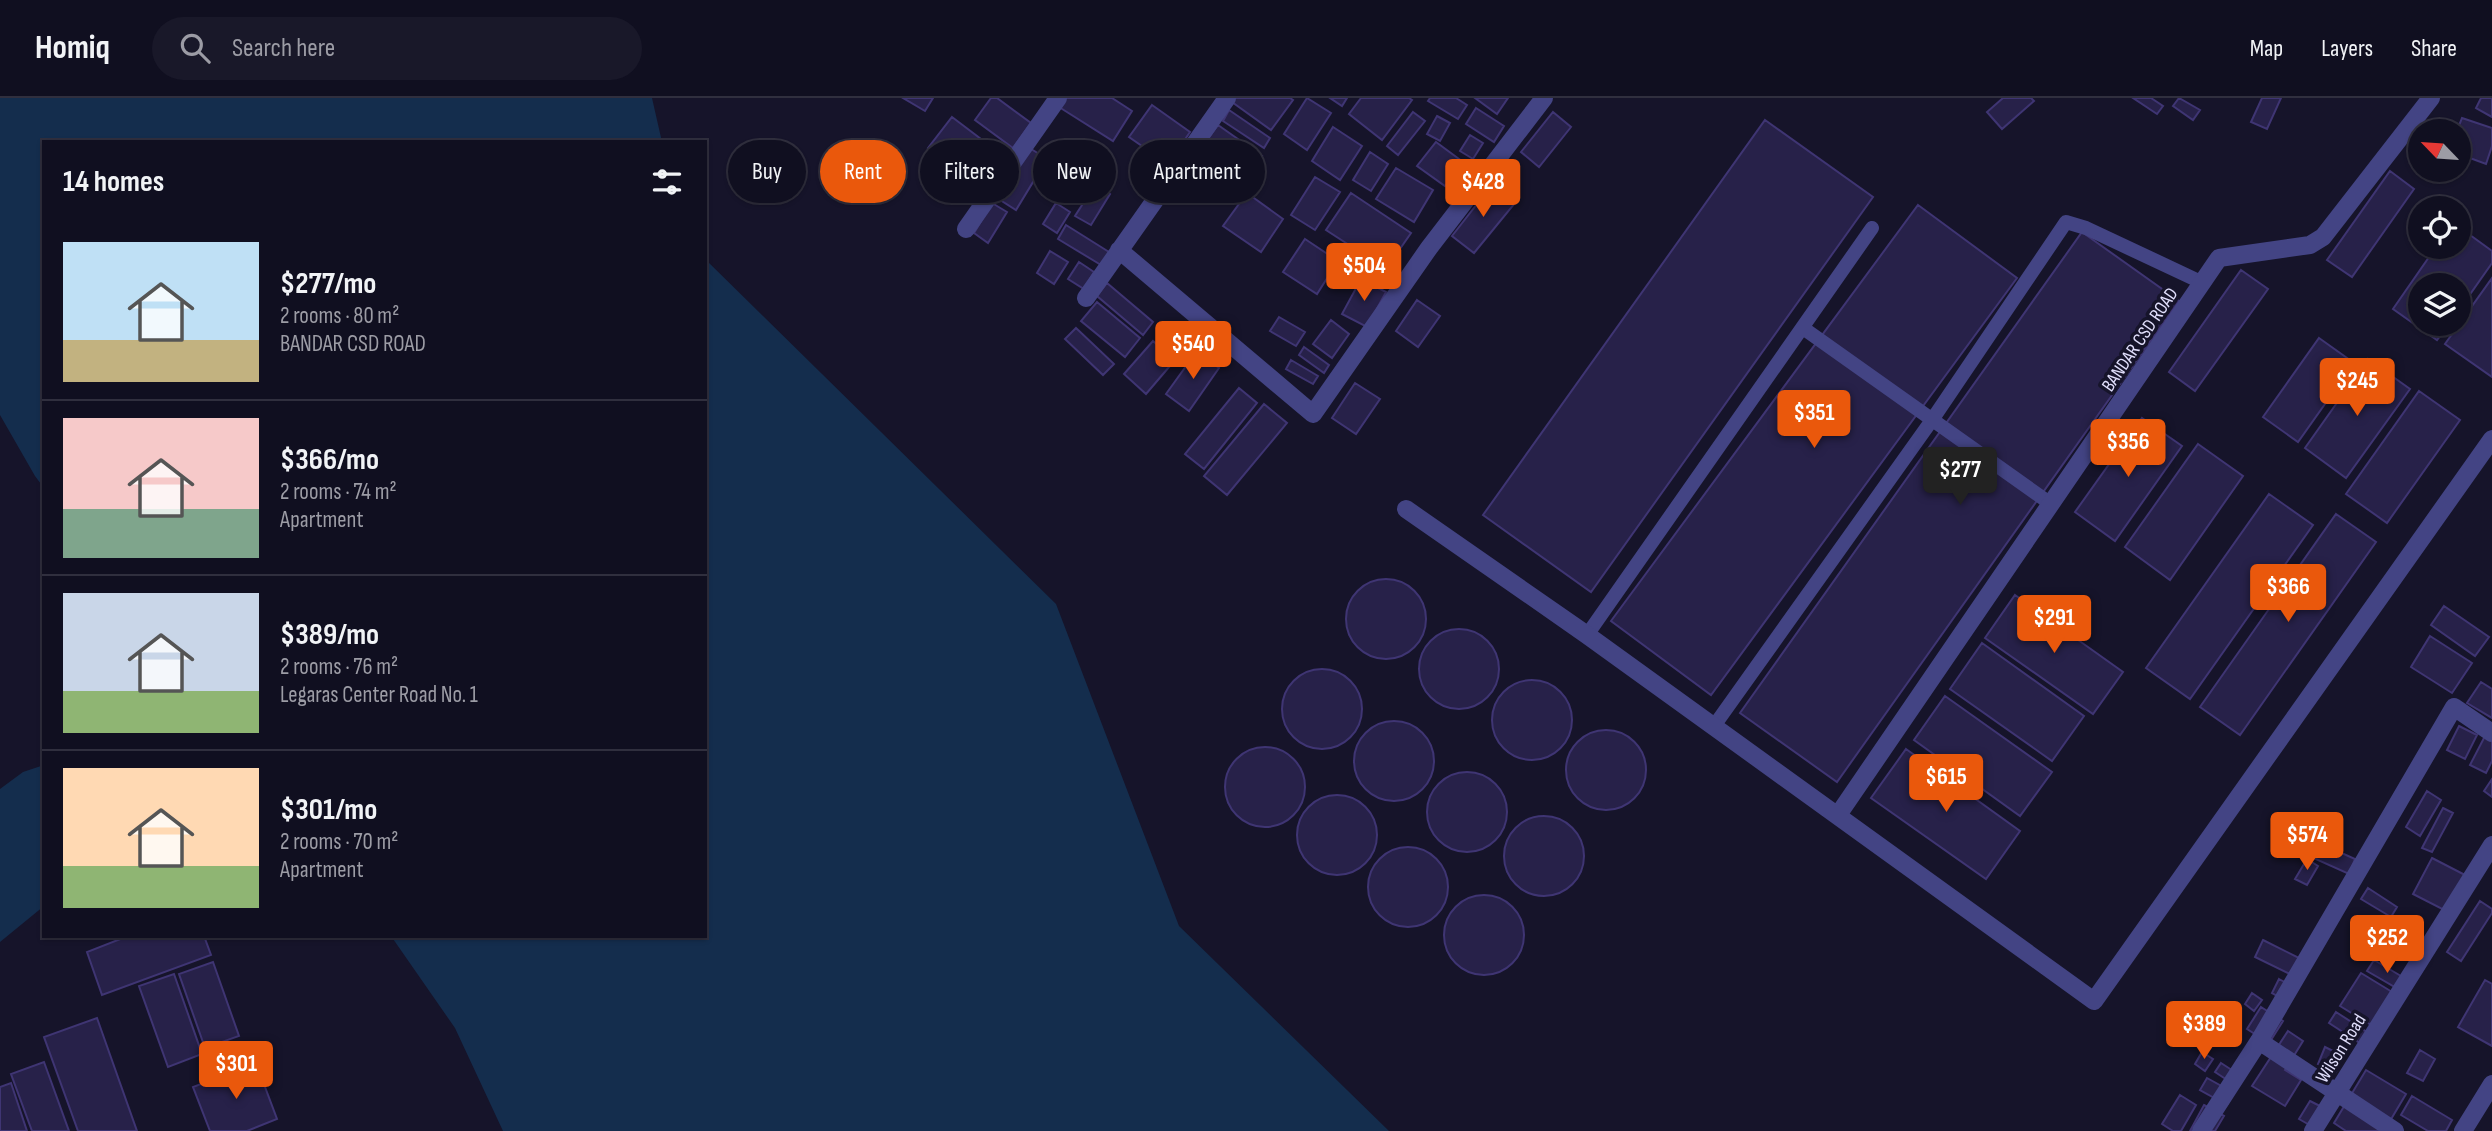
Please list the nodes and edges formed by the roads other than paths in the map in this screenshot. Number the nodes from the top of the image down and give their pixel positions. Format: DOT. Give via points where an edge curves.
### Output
graph roads {
  1 [pos="1058,98"];
  2 [pos="1227,98"];
  3 [pos="1544,98"];
  4 [pos="2431,98"];
  5 [pos="1872,228"];
  6 [pos="966,229"];
  7 [pos="1119,250"];
  8 [pos="2203,283"];
  9 [pos="1086,298"];
  10 [pos="1803,328"];
  11 [pos="1932,419"];
  12 [pos="2492,439"];
  13 [pos="2051,504"];
  14 [pos="1406,509"];
  15 [pos="1587,635"];
  16 [pos="1714,726"];
  17 [pos="2492,733"];
  18 [pos="1838,815"];
  19 [pos="2492,845"];
  20 [pos="2259,1041"];
  21 [pos="2492,1084"];
  22 [pos="2337,1093"];
  23 [pos="2201,1131"];
  24 [pos="2313,1131"];
  25 [pos="2395,1131"];
  26 [pos="2463,1131"];
  1 -- 6 [label="street"];
  2 -- 7 [label="street"];
  3 -- 7 [label="street" via="1429,248 1313,414"];
  4 -- 8 [label="street, BANDAR CSD ROAD" via="2323,237 2310,245 2219,258"];
  5 -- 10 [label="lane"];
  7 -- 9 [label="street"];
  8 -- 11 [label="lane" via="2066,222"];
  8 -- 13 [label="street, BANDAR CSD ROAD"];
  10 -- 11 [label="lane"];
  10 -- 15 [label="lane"];
  11 -- 13 [label="lane"];
  11 -- 16 [label="lane"];
  12 -- 18 [label="street" via="2094,1002"];
  13 -- 18 [label="street, BANDAR CSD ROAD"];
  14 -- 15 [label="street"];
  15 -- 16 [label="street"];
  16 -- 18 [label="street"];
  17 -- 20 [label="street" via="2455,708"];
  19 -- 22 [label="street, Wilson Road"];
  20 -- 22 [label="street"];
  20 -- 23 [label="street"];
  21 -- 26 [label="street"];
  22 -- 24 [label="street, Wilson Road"];
  22 -- 25 [label="street"];
}
